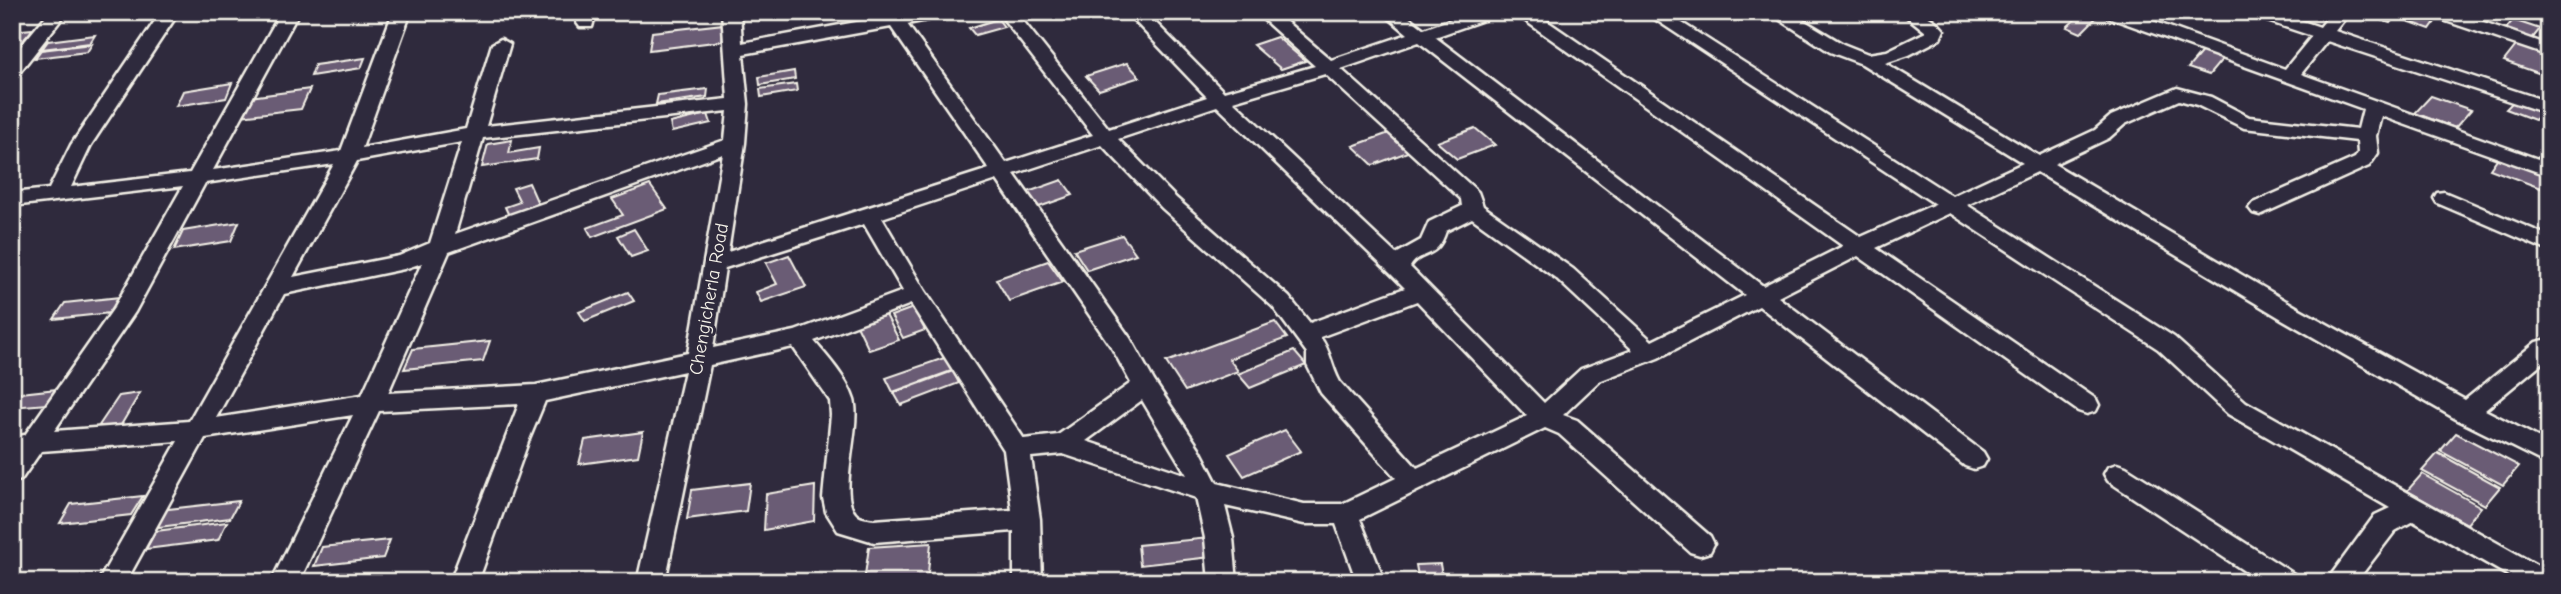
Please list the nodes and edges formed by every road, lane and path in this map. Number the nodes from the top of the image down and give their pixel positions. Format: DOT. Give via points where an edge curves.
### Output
graph roads {
  1 [pos="58,12"];
  2 [pos="170,12"];
  3 [pos="290,12"];
  4 [pos="401,12"];
  5 [pos="731,12"];
  6 [pos="942,12"];
  7 [pos="1007,12"];
  8 [pos="1135,12"];
  9 [pos="1264,12"];
  10 [pos="1391,12"];
  11 [pos="1489,12"];
  12 [pos="1522,12"];
  13 [pos="1653,12"];
  14 [pos="1777,12"];
  15 [pos="1910,12"];
  16 [pos="2111,12"];
  17 [pos="2258,12"];
  18 [pos="2341,12"];
  19 [pos="2437,12"];
  20 [pos="895,21"];
  21 [pos="2323,35"];
  22 [pos="1422,36"];
  23 [pos="501,44"];
  24 [pos="733,50"];
  25 [pos="2549,51"];
  26 [pos="1868,60"];
  27 [pos="1327,68"];
  28 [pos="12,69"];
  29 [pos="2290,75"];
  30 [pos="1220,99"];
  31 [pos="738,104"];
  32 [pos="2373,107"];
  33 [pos="2549,108"];
  34 [pos="476,133"];
  35 [pos="2366,136"];
  36 [pos="1105,137"];
  37 [pos="735,143"];
  38 [pos="349,156"];
  39 [pos="2038,163"];
  40 [pos="2549,170"];
  41 [pos="1000,173"];
  42 [pos="197,178"];
  43 [pos="57,194"];
  44 [pos="2444,198"];
  45 [pos="12,200"];
  46 [pos="1949,205"];
  47 [pos="2260,208"];
  48 [pos="1473,209"];
  49 [pos="870,215"];
  50 [pos="2549,244"];
  51 [pos="440,247"];
  52 [pos="1857,248"];
  53 [pos="716,263"];
  54 [pos="1399,270"];
  55 [pos="276,288"];
  56 [pos="1420,291"];
  57 [pos="916,294"];
  58 [pos="1759,296"];
  59 [pos="1305,334"];
  60 [pos="799,338"];
  61 [pos="2549,347"];
  62 [pos="1650,352"];
  63 [pos="699,360"];
  64 [pos="1145,386"];
  65 [pos="536,394"];
  66 [pos="371,403"];
  67 [pos="2087,405"];
  68 [pos="2465,413"];
  69 [pos="1544,418"];
  70 [pos="197,430"];
  71 [pos="23,444"];
  72 [pos="1064,444"];
  73 [pos="1017,449"];
  74 [pos="2549,456"];
  75 [pos="1974,458"];
  76 [pos="12,473"];
  77 [pos="2117,474"];
  78 [pos="1412,480"];
  79 [pos="1206,491"];
  80 [pos="2414,508"];
  81 [pos="1345,514"];
  82 [pos="1027,519"];
  83 [pos="1700,544"];
  84 [pos="111,582"];
  85 [pos="285,582"];
  86 [pos="464,582"];
  87 [pos="651,582"];
  88 [pos="1028,582"];
  89 [pos="1223,582"];
  90 [pos="1371,582"];
  91 [pos="2284,582"];
  92 [pos="2340,582"];
  93 [pos="2543,582"];
  1 -- 28 [label="street"];
  2 -- 43 [label="street" via="81,145"];
  3 -- 42 [label="street"];
  4 -- 38 [label="street"];
  5 -- 24 [label="street, Chengicherla Road"];
  6 -- 20 [label="street"];
  7 -- 36 [label="street"];
  8 -- 30 [label="street"];
  9 -- 27 [label="street"];
  10 -- 22 [label="street"];
  11 -- 22 [label="street"];
  12 -- 52 [label="street"];
  13 -- 46 [label="street"];
  14 -- 26 [label="street"];
  15 -- 26 [label="street" via="1929,23 1934,35 1910,48"];
  16 -- 29 [label="street"];
  17 -- 21 [label="street"];
  18 -- 21 [label="street"];
  19 -- 25 [label="street"];
  20 -- 24 [label="street"];
  20 -- 41 [label="street"];
  21 -- 29 [label="street"];
  21 -- 33 [label="street"];
  22 -- 27 [label="street"];
  22 -- 58 [label="street"];
  23 -- 34 [label="street"];
  24 -- 31 [label="street, Chengicherla Road"];
  26 -- 39 [label="street"];
  27 -- 30 [label="street"];
  27 -- 48 [label="street" via="1424,151 1471,198"];
  29 -- 32 [label="street"];
  30 -- 36 [label="street"];
  30 -- 54 [label="street"];
  31 -- 34 [label="street"];
  31 -- 37 [label="street, Chengicherla Road"];
  32 -- 35 [label="street"];
  32 -- 40 [label="street"];
  34 -- 38 [label="street"];
  34 -- 51 [label="street"];
  35 -- 39 [label="street" via="2244,122 2204,101 2177,94"];
  35 -- 47 [label="street" via="2368,153 2362,162"];
  36 -- 41 [label="street"];
  36 -- 59 [label="street" via="1169,203 1281,302"];
  37 -- 51 [label="street"];
  37 -- 53 [label="street, Chengicherla Road"];
  38 -- 42 [label="street"];
  38 -- 55 [label="street"];
  39 -- 46 [label="street"];
  39 -- 68 [label="street" via="2303,323"];
  41 -- 49 [label="street"];
  41 -- 64 [label="street" via="1118,338"];
  42 -- 43 [label="street"];
  42 -- 71 [label="street" via="123,312"];
  43 -- 45 [label="street"];
  44 -- 50 [label="street"];
  46 -- 52 [label="street"];
  46 -- 80 [label="street" via="2166,343 2237,408"];
  48 -- 54 [label="street" via="1437,227 1431,244 1405,257"];
  48 -- 62 [label="street" via="1565,274"];
  49 -- 53 [label="street"];
  49 -- 57 [label="street"];
  51 -- 55 [label="street" via="404,262"];
  51 -- 66 [label="street"];
  52 -- 58 [label="street"];
  52 -- 67 [label="street"];
  53 -- 63 [label="street, Chengicherla Road"];
  54 -- 56 [label="street"];
  55 -- 70 [label="street"];
  56 -- 59 [label="street"];
  56 -- 69 [label="street"];
  57 -- 60 [label="street"];
  57 -- 73 [label="street"];
  58 -- 62 [label="street"];
  58 -- 75 [label="street"];
  59 -- 78 [label="street" via="1319,352 1330,387"];
  60 -- 63 [label="street"];
  60 -- 82 [label="street" via="842,398 835,487 839,512 850,525 874,531"];
  61 -- 68 [label="street"];
  62 -- 69 [label="street" via="1590,375"];
  63 -- 65 [label="street"];
  63 -- 87 [label="street, Chengicherla Road"];
  64 -- 72 [label="street"];
  64 -- 79 [label="street" via="1182,438"];
  65 -- 66 [label="street"];
  65 -- 86 [label="street"];
  66 -- 70 [label="street"];
  66 -- 85 [label="street"];
  68 -- 74 [label="street"];
  69 -- 78 [label="street"];
  69 -- 83 [label="street" via="1568,427"];
  70 -- 71 [label="street"];
  70 -- 84 [label="street"];
  71 -- 76 [label="street"];
  72 -- 73 [label="street"];
  72 -- 79 [label="street"];
  73 -- 82 [label="street"];
  77 -- 91 [label="street"];
  78 -- 81 [label="street"];
  79 -- 81 [label="street" via="1304,514"];
  79 -- 89 [label="street" via="1218,531"];
  80 -- 92 [label="street" via="2385,523"];
  80 -- 93 [label="street"];
  81 -- 90 [label="street"];
  82 -- 88 [label="street"];
}
